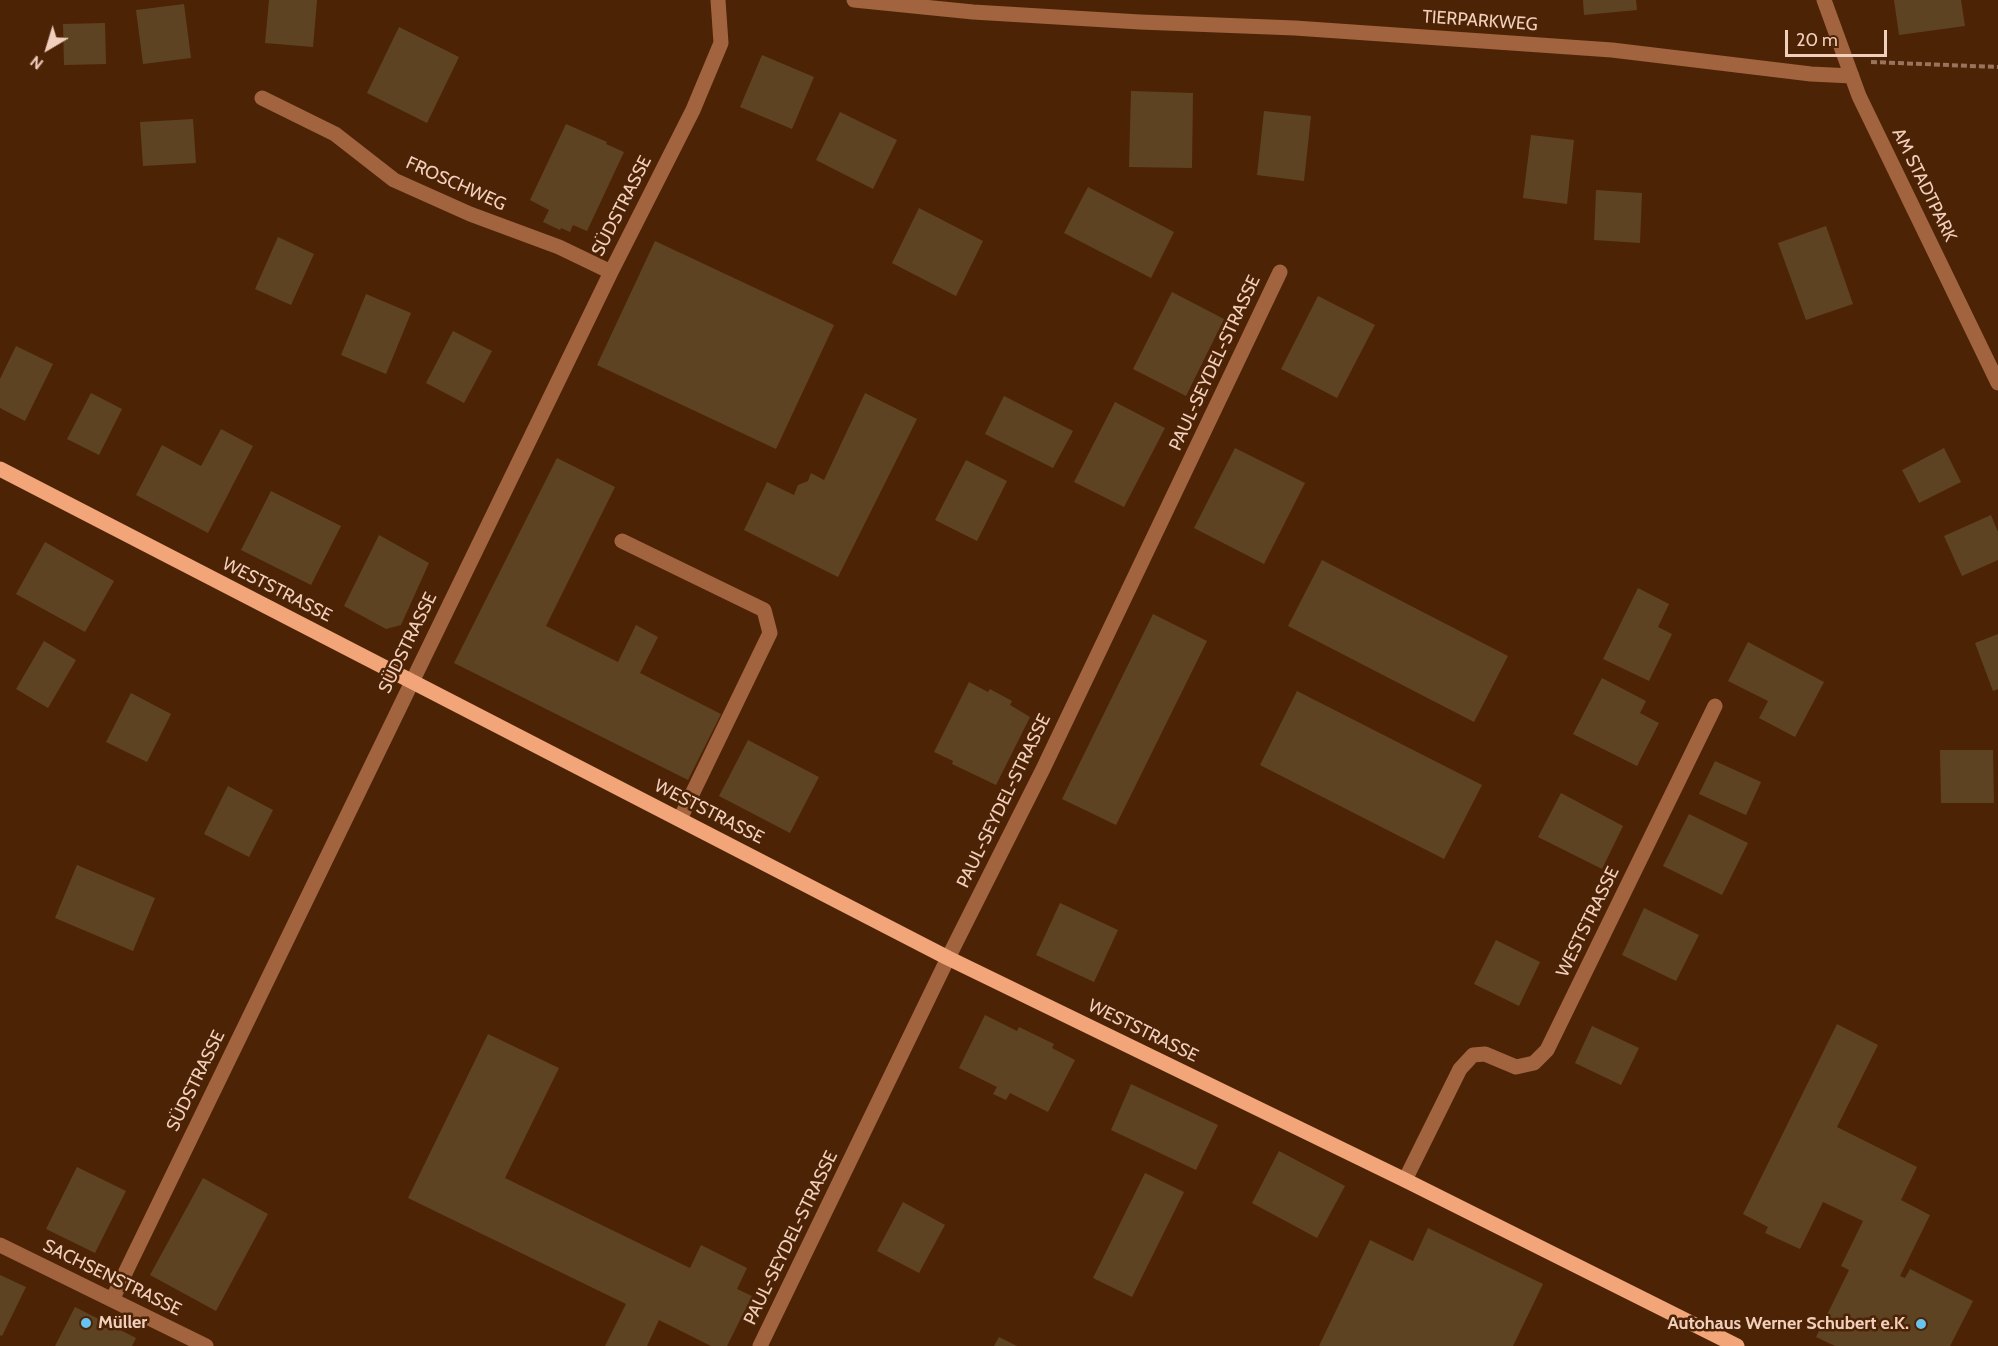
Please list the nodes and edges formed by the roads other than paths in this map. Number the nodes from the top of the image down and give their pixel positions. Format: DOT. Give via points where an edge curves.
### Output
graph roads {
  1 [pos="718,0"];
  2 [pos="854,0"];
  3 [pos="1824,0"];
  4 [pos="1852,76"];
  5 [pos="262,98"];
  6 [pos="611,272"];
  7 [pos="1280,272"];
  8 [pos="1998,383"];
  9 [pos="0,469"];
  10 [pos="622,541"];
  11 [pos="411,681"];
  12 [pos="1715,706"];
  13 [pos="680,819"];
  14 [pos="948,958"];
  15 [pos="1405,1180"];
  16 [pos="0,1245"];
  17 [pos="112,1300"];
  18 [pos="206,1346"];
  19 [pos="760,1346"];
  20 [pos="1737,1346"];
  1 -- 6 [label="street, SÜDSTRASSE" via="721,43 693,110"];
  2 -- 4 [label="street, TIERPARKWEG" via="973,12 1295,28 1601,50"];
  3 -- 4 [label="street, AM STADTPARK"];
  4 -- 8 [label="street, AM STADTPARK"];
  5 -- 6 [label="street, FROSCHWEG" via="335,134 394,180"];
  6 -- 11 [label="street, SÜDSTRASSE"];
  7 -- 14 [label="street, PAUL-SEYDEL-STRASSE" via="1043,769"];
  9 -- 11 [label="main road, WESTSTRASSE"];
  10 -- 13 [label="street" via="764,610 770,633"];
  11 -- 13 [label="main road, WESTSTRASSE"];
  11 -- 17 [label="street, SÜDSTRASSE"];
  12 -- 15 [label="street, WESTSTRASSE" via="1547,1050 1534,1063 1516,1067 1485,1054 1473,1055 1460,1070"];
  13 -- 14 [label="main road, WESTSTRASSE"];
  14 -- 15 [label="main road, WESTSTRASSE"];
  14 -- 19 [label="street, PAUL-SEYDEL-STRASSE"];
  15 -- 20 [label="main road, WESTSTRASSE"];
  16 -- 17 [label="street, SACHSENSTRASSE"];
  17 -- 18 [label="street, SACHSENSTRASSE"];
}
